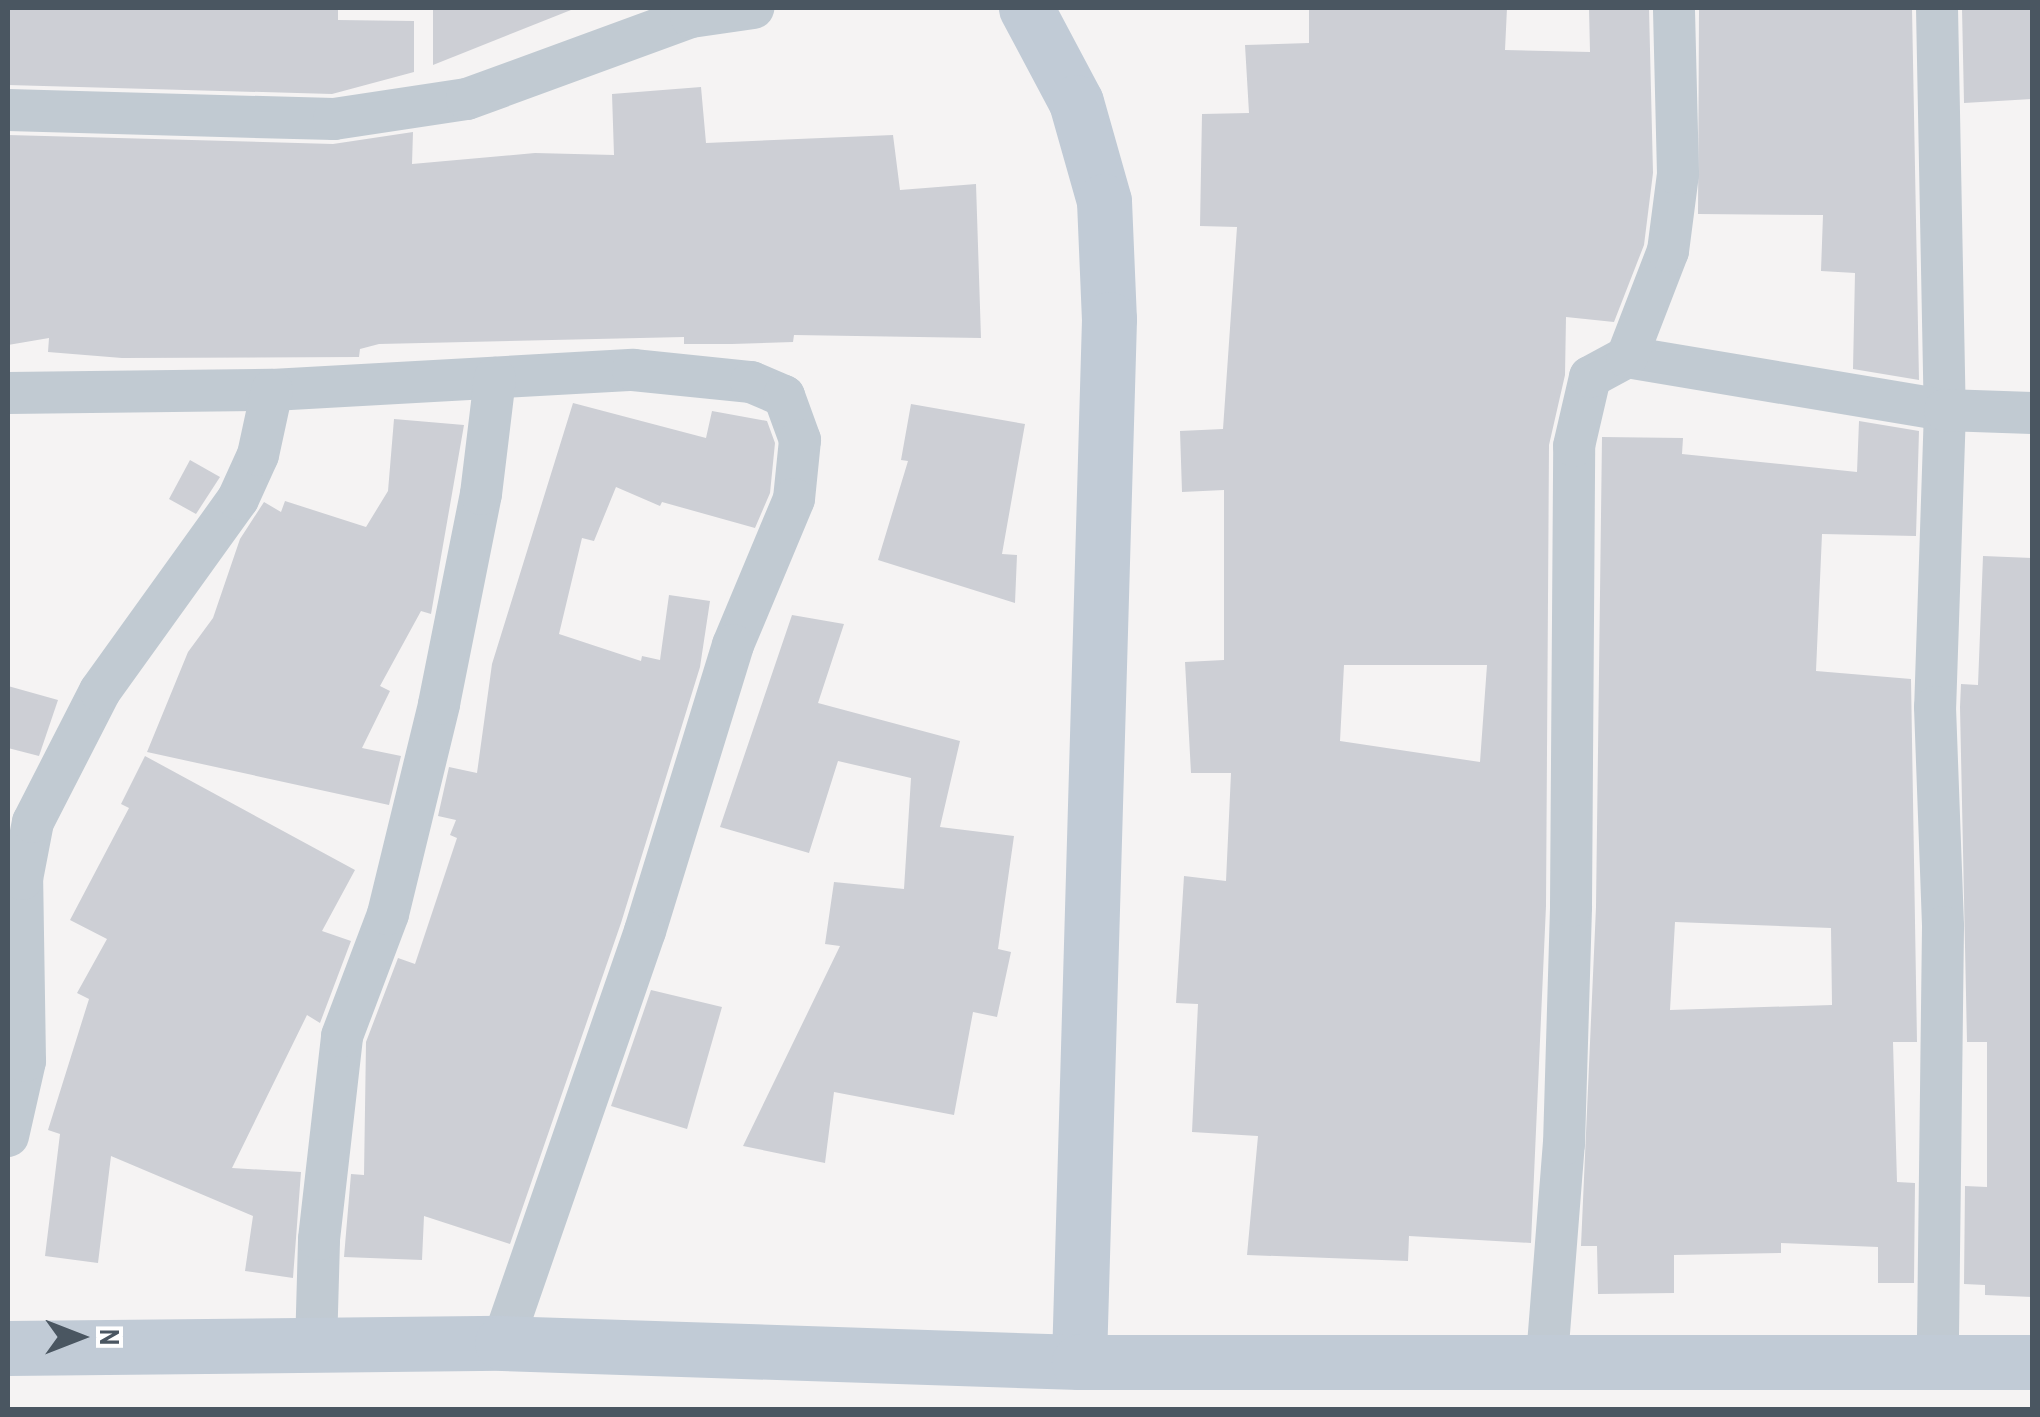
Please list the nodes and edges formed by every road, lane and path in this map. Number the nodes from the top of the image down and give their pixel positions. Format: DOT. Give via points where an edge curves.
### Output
graph roads {
  1 [pos="752,8"];
  2 [pos="1026,8"];
  3 [pos="1674,8"];
  4 [pos="1937,8"];
  5 [pos="8,110"];
  6 [pos="1626,357"];
  7 [pos="495,378"];
  8 [pos="272,390"];
  9 [pos="8,393"];
  10 [pos="1945,410"];
  11 [pos="2032,414"];
  12 [pos="8,1136"];
  13 [pos="502,1342"];
  14 [pos="8,1348"];
  15 [pos="316,1348"];
  16 [pos="1547,1358"];
  17 [pos="1938,1360"];
  18 [pos="1079,1362"];
  19 [pos="2032,1362"];
  1 -- 5 [label="street" via="690,17 467,99 334,119"];
  2 -- 18 [label="street" via="1076,102 1104,201 1108,299 1102,720"];
  3 -- 6 [label="street" via="1678,174 1668,251"];
  4 -- 10 [label="street"];
  6 -- 10 [label="street"];
  6 -- 16 [label="street" via="1590,376 1574,446 1570,946"];
  7 -- 8 [label="street"];
  7 -- 13 [label="street" via="633,370 751,382 784,396 800,440 794,500 733,645 645,931"];
  7 -- 15 [label="street" via="481,494 439,704 388,914 342,1036 319,1239"];
  8 -- 9 [label="street"];
  8 -- 12 [label="street" via="258,455 238,500 100,691 34,822 22,879 25,1061"];
  10 -- 11 [label="street"];
  10 -- 17 [label="street" via="1935,707 1944,985"];
  13 -- 15 [label="street"];
  13 -- 18 [label="street"];
  14 -- 15 [label="street"];
  16 -- 17 [label="street"];
  16 -- 18 [label="street"];
  17 -- 19 [label="street"];
}
